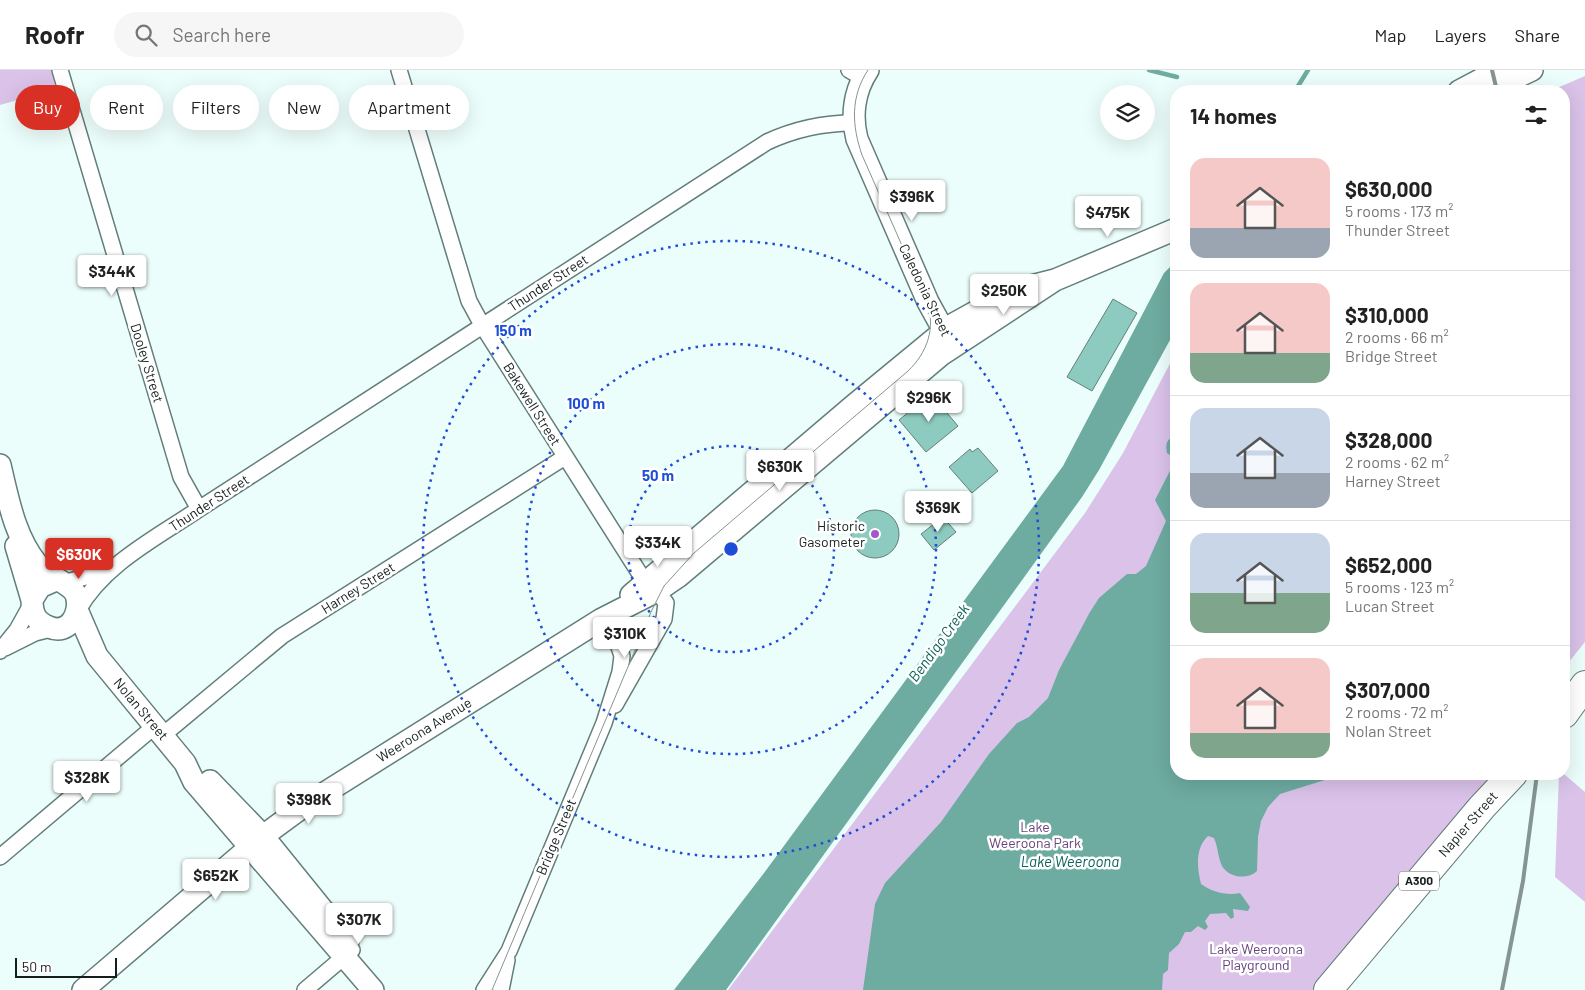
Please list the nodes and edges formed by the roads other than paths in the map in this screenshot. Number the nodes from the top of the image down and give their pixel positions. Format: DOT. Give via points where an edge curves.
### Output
graph roads {
  1 [pos="60,70"];
  2 [pos="399,70"];
  3 [pos="1500,70"];
  4 [pos="1532,70"];
  5 [pos="860,73"];
  6 [pos="1471,85"];
  7 [pos="1501,85"];
  8 [pos="854,123"];
  9 [pos="1170,232"];
  10 [pos="482,325"];
  11 [pos="948,339"];
  12 [pos="565,457"];
  13 [pos="0,465"];
  14 [pos="0,508"];
  15 [pos="199,509"];
  16 [pos="109,570"];
  17 [pos="60,581"];
  18 [pos="651,587"];
  19 [pos="32,602"];
  20 [pos="78,611"];
  21 [pos="602,619"];
  22 [pos="54,629"];
  23 [pos="1,650"];
  24 [pos="97,656"];
  25 [pos="1585,685"];
  26 [pos="1585,693"];
  27 [pos="1570,706"];
  28 [pos="1570,709"];
  29 [pos="604,723"];
  30 [pos="159,730"];
  31 [pos="1510,780"];
  32 [pos="1497,795"];
  33 [pos="257,842"];
  34 [pos="0,857"];
  35 [pos="509,951"];
  36 [pos="350,952"];
  37 [pos="83,990"];
  38 [pos="305,990"];
  39 [pos="373,990"];
  40 [pos="388,990"];
  41 [pos="484,990"];
  42 [pos="502,990"];
  43 [pos="1328,990"];
  44 [pos="1344,990"];
  1 -- 15 [label="street, Dooley Street" via="181,476"];
  2 -- 10 [label="street, Bakewell Street" via="464,290"];
  3 -- 6 [label="main road"];
  4 -- 7 [label="main road"];
  5 -- 8 [label="main road"];
  8 -- 10 [label="street, Thunder Street" via="809,127 767,142"];
  8 -- 11 [label="main road, Caledonia Street" via="862,155"];
  9 -- 11 [label="main road, Weeroona Avenue" via="1055,280"];
  10 -- 12 [label="street, Bakewell Street"];
  10 -- 15 [label="street, Thunder Street"];
  11 -- 18 [label="main road, Weeroona Avenue" via="693,565"];
  12 -- 18 [label="street, Bakewell Street"];
  12 -- 30 [label="street, Harney Street" via="282,636"];
  13 -- 17 [label="main road" via="24,545 38,564"];
  14 -- 19 [label="main road" via="22,562"];
  15 -- 16 [label="street, Thunder Street"];
  16 -- 17 [label="street, Thunder Street"];
  16 -- 20 [label="street, Thunder Street" via="92,588"];
  17 -- 19 [label="main road" via="40,587"];
  17 -- 20 [label="main road" via="69,585 76,596"];
  18 -- 21 [label="main road, Weeroona Avenue"];
  18 -- 29 [label="street, Bridge Street" via="666,603 664,619"];
  19 -- 22 [label="main road" via="39,622"];
  19 -- 23 [label="street" via="18,630"];
  20 -- 22 [label="main road" via="70,624"];
  20 -- 24 [label="main road, Nolan Street"];
  21 -- 29 [label="street, Bridge Street" via="618,644 622,661"];
  21 -- 33 [label="main road, Weeroona Avenue" via="327,791"];
  22 -- 23 [label="street" via="35,633"];
  22 -- 24 [label="main road, Nolan Street"];
  24 -- 30 [label="main road, Nolan Street"];
  25 -- 27 [label="highway"];
  26 -- 28 [label="highway"];
  29 -- 35 [label="street, Bridge Street"];
  30 -- 33 [label="main road, Nolan Street" via="185,763 202,772"];
  30 -- 34 [label="street, Harney Street"];
  31 -- 32 [label="highway, Napier Street / A300"];
  32 -- 43 [label="highway, Napier Street / A300"];
  32 -- 44 [label="highway, Napier Street / A300"];
  33 -- 36 [label="main road, Nolan Street"];
  33 -- 37 [label="main road, Weeroona Avenue"];
  35 -- 41 [label="street, Bridge Street"];
  35 -- 42 [label="street, Bridge Street"];
  36 -- 38 [label="street"];
  36 -- 39 [label="main road, Nolan Street"];
  36 -- 40 [label="main road, Nolan Street"];
}
